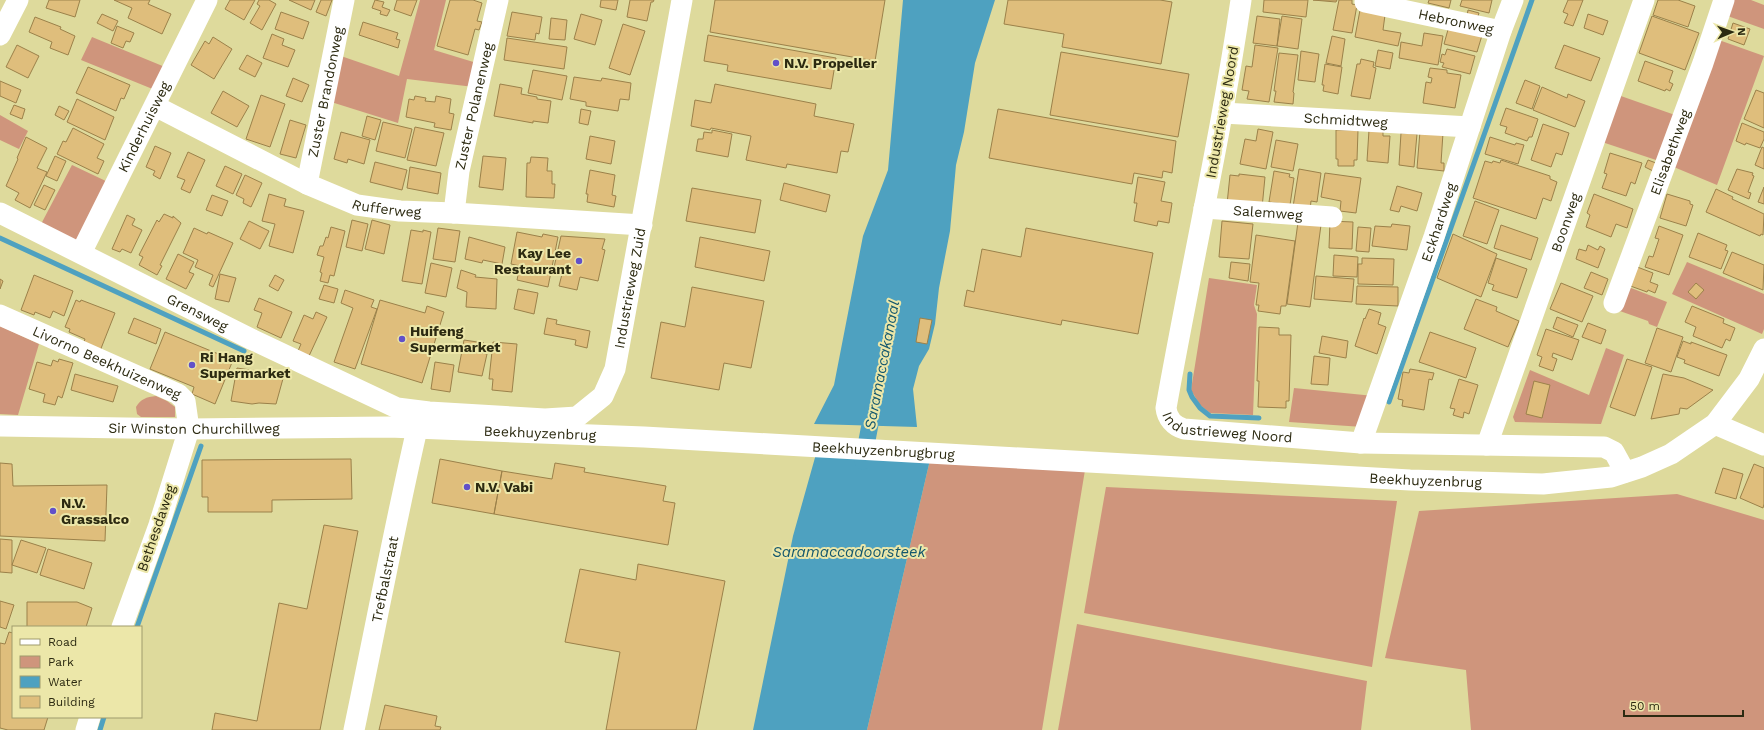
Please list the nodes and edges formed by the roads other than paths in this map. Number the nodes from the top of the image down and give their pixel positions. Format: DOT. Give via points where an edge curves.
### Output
graph roads {
  1 [pos="18,0"];
  2 [pos="207,0"];
  3 [pos="344,0"];
  4 [pos="498,0"];
  5 [pos="682,0"];
  6 [pos="1241,0"];
  7 [pos="1512,0"];
  8 [pos="1644,0"];
  9 [pos="1724,0"];
  10 [pos="1365,2"];
  11 [pos="1501,31"];
  12 [pos="0,35"];
  13 [pos="155,106"];
  14 [pos="1223,113"];
  15 [pos="1470,127"];
  16 [pos="307,184"];
  17 [pos="1204,208"];
  18 [pos="0,213"];
  19 [pos="454,213"];
  20 [pos="1332,217"];
  21 [pos="642,225"];
  22 [pos="81,253"];
  23 [pos="1614,303"];
  24 [pos="0,315"];
  25 [pos="1764,349"];
  26 [pos="397,408"];
  27 [pos="427,423"];
  28 [pos="1715,424"];
  29 [pos="0,426"];
  30 [pos="389,427"];
  31 [pos="189,429"];
  32 [pos="644,437"];
  33 [pos="1361,443"];
  34 [pos="1487,445"];
  35 [pos="1764,445"];
  36 [pos="1123,464"];
  37 [pos="1626,472"];
  38 [pos="122,626"];
  39 [pos="90,718"];
  40 [pos="86,730"];
  41 [pos="354,730"];
  1 -- 12 [label="street"];
  2 -- 13 [label="street, Kinderhuisweg"];
  3 -- 16 [label="street, Zuster Brandonweg"];
  4 -- 19 [label="street, Zuster Polanenweg" via="459,171"];
  5 -- 21 [label="street, Industrieweg Zuid"];
  6 -- 14 [label="street, Industrieweg Noord"];
  7 -- 11 [label="street, Eckhardweg"];
  8 -- 34 [label="street, Boonweg"];
  9 -- 23 [label="street, Elisabethweg"];
  10 -- 11 [label="street, Hebronweg"];
  11 -- 15 [label="street, Eckhardweg"];
  13 -- 16 [label="street, Rufferweg"];
  13 -- 22 [label="street, Kinderhuisweg"];
  14 -- 15 [label="street, Schmidtweg"];
  14 -- 17 [label="street, Industrieweg Noord"];
  15 -- 33 [label="street, Eckhardweg"];
  16 -- 19 [label="street, Rufferweg" via="356,205 400,211"];
  17 -- 20 [label="street, Salemweg"];
  17 -- 33 [label="street, Industrieweg Noord" via="1166,408 1170,419 1184,429"];
  18 -- 22 [label="street, Grensweg"];
  19 -- 21 [label="street, Rufferweg"];
  21 -- 27 [label="street, Industrieweg Zuid" via="614,368 603,396 577,417"];
  22 -- 26 [label="street, Grensweg" via="253,340"];
  24 -- 31 [label="street, Livorno Beekhuizenweg" via="178,394 186,404"];
  25 -- 28 [label="street, Beekhuyzenbrug" via="1749,379"];
  26 -- 27 [label="street, Grensweg"];
  26 -- 30 [label="street"];
  27 -- 30 [label="street, Sir Winston Churchillweg"];
  27 -- 32 [label="street, Beekhuyzenbrug"];
  27 -- 41 [label="street, Trefbalstraat" via="400,504"];
  28 -- 35 [label="street"];
  28 -- 37 [label="street, Beekhuyzenbrug" via="1671,454"];
  29 -- 31 [label="street, Sir Winston Churchillweg"];
  30 -- 31 [label="street, Sir Winston Churchillweg"];
  31 -- 38 [label="street, Bethesdaweg" via="159,525"];
  32 -- 36 [label="street, Beekhuyzenbrugbrug"];
  33 -- 34 [label="street, Industrieweg Noord"];
  34 -- 37 [label="street, Industrieweg Noord" via="1604,447 1614,452"];
  36 -- 37 [label="street, Beekhuyzenbrug" via="1410,480 1543,484 1611,477"];
  39 -- 40 [label="street"];
}
